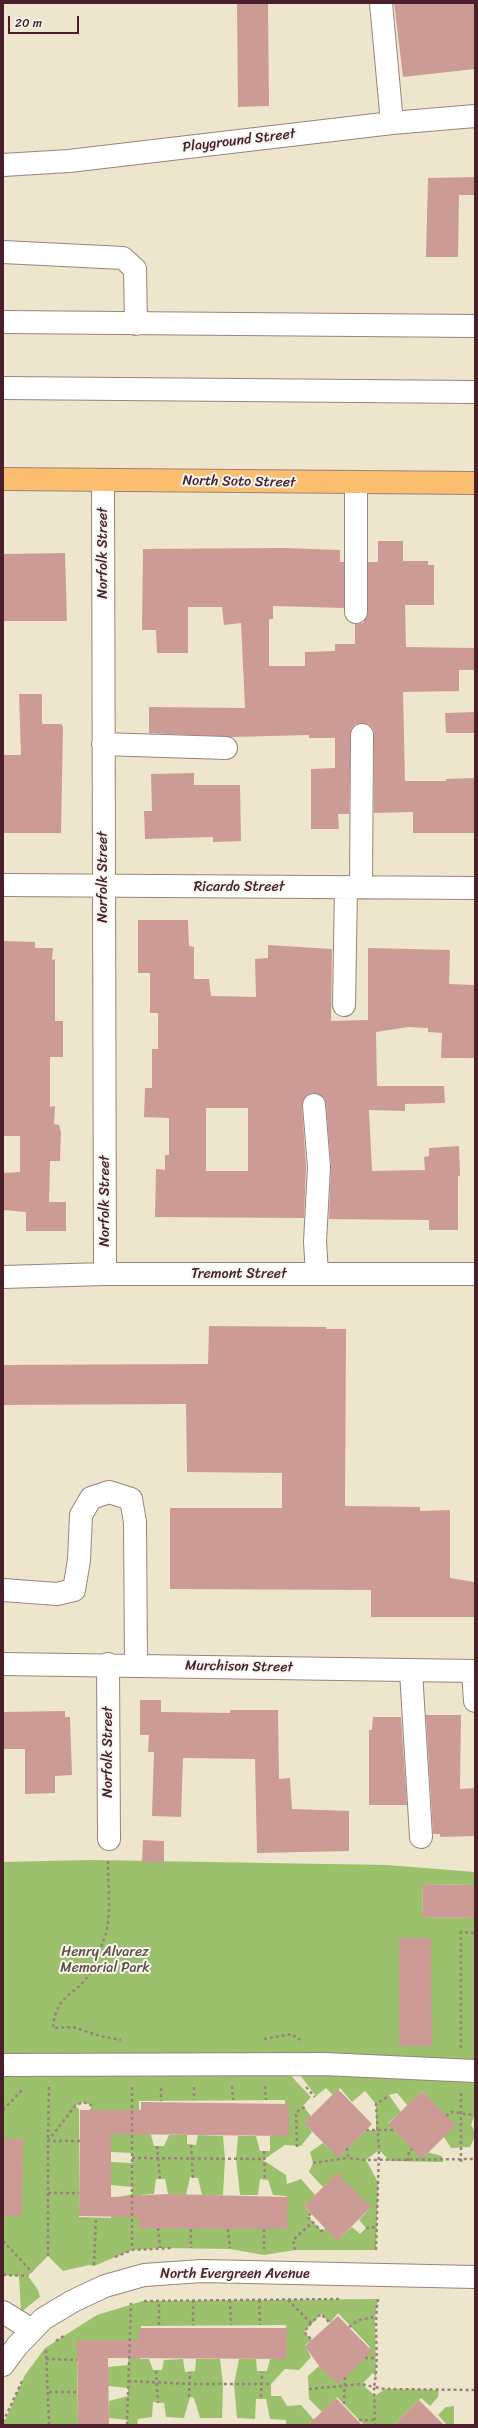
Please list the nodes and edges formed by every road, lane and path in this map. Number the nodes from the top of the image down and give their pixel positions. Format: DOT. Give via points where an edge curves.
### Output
graph roads {
  1 [pos="381,3"];
  2 [pos="475,116"];
  3 [pos="392,123"];
  4 [pos="3,165"];
  5 [pos="3,252"];
  6 [pos="3,322"];
  7 [pos="136,324"];
  8 [pos="475,326"];
  9 [pos="3,388"];
  10 [pos="475,392"];
  11 [pos="3,479"];
  12 [pos="103,480"];
  13 [pos="350,483"];
  14 [pos="475,483"];
  15 [pos="350,610"];
  16 [pos="362,735"];
  17 [pos="103,744"];
  18 [pos="226,748"];
  19 [pos="3,884"];
  20 [pos="103,886"];
  21 [pos="353,887"];
  22 [pos="475,888"];
  23 [pos="344,1006"];
  24 [pos="314,1105"];
  25 [pos="317,1273"];
  26 [pos="105,1274"];
  27 [pos="475,1274"];
  28 [pos="3,1277"];
  29 [pos="3,1590"];
  30 [pos="3,1664"];
  31 [pos="108,1664"];
  32 [pos="136,1664"];
  33 [pos="411,1671"];
  34 [pos="474,1671"];
  35 [pos="475,1701"];
  36 [pos="421,1837"];
  37 [pos="109,1839"];
  38 [pos="475,1933"];
  39 [pos="122,2040"];
  40 [pos="258,2040"];
  41 [pos="131,2064"];
  42 [pos="324,2064"];
  43 [pos="3,2065"];
  44 [pos="50,2065"];
  45 [pos="468,2071"];
  46 [pos="389,2096"];
  47 [pos="3,2104"];
  48 [pos="8,2105"];
  49 [pos="307,2106"];
  50 [pos="91,2110"];
  51 [pos="461,2113"];
  52 [pos="474,2115"];
  53 [pos="446,2116"];
  54 [pos="366,2130"];
  55 [pos="377,2130"];
  56 [pos="393,2130"];
  57 [pos="48,2141"];
  58 [pos="80,2141"];
  59 [pos="191,2145"];
  60 [pos="157,2146"];
  61 [pos="297,2147"];
  62 [pos="347,2148"];
  63 [pos="412,2149"];
  64 [pos="264,2151"];
  65 [pos="159,2157"];
  66 [pos="132,2158"];
  67 [pos="191,2158"];
  68 [pos="348,2158"];
  69 [pos="263,2159"];
  70 [pos="475,2159"];
  71 [pos="378,2161"];
  72 [pos="408,2161"];
  73 [pos="461,2161"];
  74 [pos="314,2163"];
  75 [pos="193,2178"];
  76 [pos="160,2179"];
  77 [pos="265,2180"];
  78 [pos="48,2193"];
  79 [pos="79,2193"];
  80 [pos="311,2214"];
  81 [pos="96,2218"];
  82 [pos="313,2222"];
  83 [pos="376,2227"];
  84 [pos="158,2228"];
  85 [pos="191,2228"];
  86 [pos="366,2228"];
  87 [pos="228,2229"];
  88 [pos="264,2229"];
  89 [pos="326,2229"];
  90 [pos="3,2241"];
  91 [pos="3,2246"];
  92 [pos="8,2246"];
  93 [pos="160,2248"];
  94 [pos="191,2248"];
  95 [pos="230,2249"];
  96 [pos="132,2250"];
  97 [pos="295,2250"];
  98 [pos="376,2250"];
  99 [pos="264,2255"];
  100 [pos="48,2256"];
  101 [pos="94,2266"];
  102 [pos="32,2272"];
  103 [pos="3,2275"];
  104 [pos="28,2276"];
  105 [pos="475,2277"];
  106 [pos="348,2299"];
  107 [pos="370,2299"];
  108 [pos="378,2299"];
  109 [pos="385,2299"];
  110 [pos="192,2300"];
  111 [pos="230,2300"];
  112 [pos="259,2300"];
  113 [pos="288,2300"];
  114 [pos="159,2301"];
  115 [pos="131,2303"];
  116 [pos="126,2304"];
  117 [pos="3,2312"];
  118 [pos="375,2317"];
  119 [pos="311,2323"];
  120 [pos="330,2323"];
  121 [pos="159,2325"];
  122 [pos="193,2325"];
  123 [pos="231,2325"];
  124 [pos="260,2325"];
  125 [pos="349,2327"];
  126 [pos="32,2330"];
  127 [pos="71,2331"];
  128 [pos="312,2340"];
  129 [pos="52,2344"];
  130 [pos="41,2353"];
  131 [pos="365,2358"];
  132 [pos="376,2358"];
  133 [pos="46,2359"];
  134 [pos="77,2360"];
  135 [pos="3,2365"];
  136 [pos="156,2371"];
  137 [pos="190,2372"];
  138 [pos="262,2372"];
  139 [pos="25,2375"];
  140 [pos="345,2376"];
  141 [pos="128,2381"];
  142 [pos="157,2383"];
  143 [pos="191,2384"];
  144 [pos="261,2384"];
  145 [pos="270,2384"];
  146 [pos="346,2387"];
  147 [pos="374,2387"];
  148 [pos="309,2390"];
  149 [pos="475,2390"];
  150 [pos="49,2392"];
  151 [pos="77,2392"];
  152 [pos="189,2397"];
  153 [pos="261,2397"];
  154 [pos="158,2403"];
  155 [pos="344,2404"];
  156 [pos="359,2420"];
  157 [pos="376,2420"];
  158 [pos="3,2422"];
  159 [pos="50,2425"];
  160 [pos="127,2425"];
  161 [pos="375,2425"];
  1 -- 3 [label="street"];
  2 -- 3 [label="street, Playground Street"];
  3 -- 4 [label="street, Playground Street" via="69,161"];
  5 -- 7 [label="street" via="123,258 135,269"];
  6 -- 7 [label="street"];
  7 -- 8 [label="street"];
  9 -- 10 [label="street"];
  11 -- 12 [label="main road, North Soto Street"];
  12 -- 13 [label="main road, North Soto Street"];
  12 -- 17 [label="street, Norfolk Street"];
  13 -- 14 [label="main road, North Soto Street"];
  13 -- 15 [label="street"];
  16 -- 21 [label="street"];
  17 -- 18 [label="street"];
  17 -- 20 [label="street, Norfolk Street"];
  19 -- 20 [label="street, Ricardo Street"];
  20 -- 21 [label="street, Ricardo Street"];
  20 -- 26 [label="street, Norfolk Street"];
  21 -- 22 [label="street, Ricardo Street"];
  21 -- 23 [label="street"];
  24 -- 25 [label="street" via="319,1167 315,1242"];
  25 -- 26 [label="street, Tremont Street"];
  25 -- 27 [label="street, Tremont Street"];
  26 -- 28 [label="street, Tremont Street"];
  29 -- 32 [label="street" via="57,1594 74,1590 79,1560 81,1515 91,1498 109,1492 131,1499 134,1522"];
  30 -- 31 [label="street, Murchison Street"];
  31 -- 32 [label="street, Murchison Street"];
  31 -- 37 [label="street, Norfolk Street"];
  32 -- 33 [label="street, Murchison Street"];
  33 -- 34 [label="street, Murchison Street"];
  33 -- 36 [label="street"];
  34 -- 35 [label="street"];
  37 -- 39 [label="path" via="107,1930 92,1969 80,1986 63,1998 54,2011 53,2028 72,2027"];
  38 -- 45 [label="path" via="461,1932"];
  40 -- 42 [label="path" via="292,2034 311,2049"];
  41 -- 42 [label="street"];
  41 -- 44 [label="street"];
  41 -- 66 [label="path"];
  42 -- 45 [label="street"];
  43 -- 44 [label="street"];
  44 -- 57 [label="path"];
  45 -- 51 [label="path"];
  46 -- 55 [label="path" via="374,2102"];
  47 -- 48 [label="path"];
  49 -- 61 [label="path" via="296,2112"];
  50 -- 57 [label="path" via="91,2105 83,2102 75,2106"];
  51 -- 52 [label="path"];
  51 -- 53 [label="path" via="451,2112"];
  51 -- 73 [label="path"];
  54 -- 55 [label="path"];
  55 -- 56 [label="path"];
  55 -- 71 [label="path"];
  57 -- 58 [label="path"];
  57 -- 78 [label="path"];
  59 -- 67 [label="path"];
  60 -- 65 [label="path"];
  62 -- 68 [label="path"];
  63 -- 72 [label="path" via="409,2151"];
  64 -- 69 [label="path"];
  65 -- 66 [label="path"];
  65 -- 67 [label="path"];
  65 -- 76 [label="path"];
  66 -- 96 [label="path"];
  67 -- 69 [label="path"];
  67 -- 75 [label="path"];
  68 -- 71 [label="path"];
  68 -- 74 [label="path"];
  69 -- 77 [label="path"];
  70 -- 73 [label="path"];
  71 -- 72 [label="path"];
  71 -- 83 [label="path"];
  72 -- 73 [label="path"];
  78 -- 79 [label="path"];
  78 -- 100 [label="path"];
  80 -- 82 [label="path" via="307,2216"];
  81 -- 101 [label="path"];
  82 -- 89 [label="path" via="321,2230"];
  82 -- 97 [label="path" via="293,2240"];
  83 -- 86 [label="path"];
  83 -- 98 [label="path"];
  84 -- 93 [label="path"];
  85 -- 94 [label="path"];
  87 -- 95 [label="path"];
  88 -- 99 [label="path"];
  90 -- 92 [label="path"];
  91 -- 92 [label="path"];
  92 -- 102 [label="path"];
  103 -- 104 [label="path"];
  105 -- 126 [label="street, North Evergreen Avenue" via="202,2271 144,2275 105,2286 73,2301 43,2319"];
  106 -- 113 [label="path"];
  107 -- 108 [label="path"];
  108 -- 109 [label="path"];
  108 -- 118 [label="path"];
  110 -- 111 [label="path"];
  110 -- 114 [label="path"];
  110 -- 122 [label="path"];
  111 -- 112 [label="path"];
  111 -- 123 [label="path"];
  112 -- 113 [label="path"];
  112 -- 124 [label="path"];
  113 -- 119 [label="path"];
  114 -- 115 [label="path"];
  114 -- 121 [label="path"];
  115 -- 116 [label="path"];
  115 -- 141 [label="path"];
  117 -- 126 [label="street"];
  118 -- 125 [label="path" via="358,2320"];
  118 -- 132 [label="path"];
  119 -- 120 [label="path" via="321,2314"];
  119 -- 128 [label="path" via="304,2332"];
  126 -- 135 [label="street, North Evergreen Avenue"];
  127 -- 129 [label="path"];
  130 -- 133 [label="path" via="45,2348"];
  131 -- 132 [label="path"];
  132 -- 147 [label="path"];
  133 -- 134 [label="path"];
  133 -- 150 [label="path"];
  136 -- 142 [label="path"];
  137 -- 143 [label="path"];
  138 -- 144 [label="path"];
  139 -- 158 [label="path"];
  140 -- 146 [label="path"];
  141 -- 142 [label="path"];
  141 -- 160 [label="path"];
  142 -- 143 [label="path"];
  142 -- 154 [label="path"];
  143 -- 144 [label="path"];
  143 -- 152 [label="path"];
  144 -- 145 [label="path"];
  144 -- 153 [label="path"];
  146 -- 147 [label="path" via="362,2384"];
  146 -- 148 [label="path"];
  146 -- 155 [label="path"];
  147 -- 149 [label="path"];
  147 -- 157 [label="path"];
  150 -- 151 [label="path"];
  150 -- 159 [label="path"];
  156 -- 157 [label="path"];
  157 -- 161 [label="path"];
}
